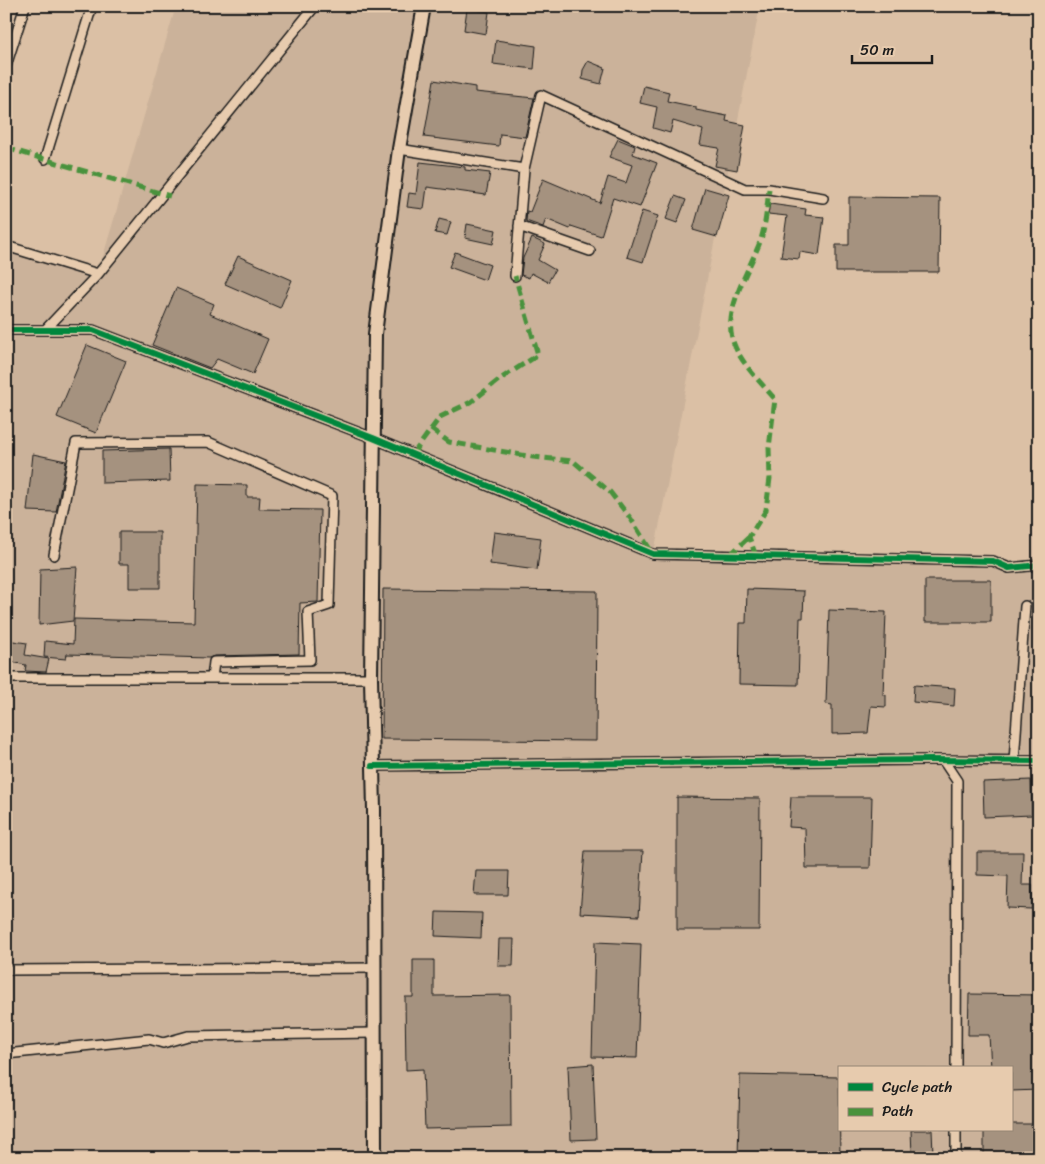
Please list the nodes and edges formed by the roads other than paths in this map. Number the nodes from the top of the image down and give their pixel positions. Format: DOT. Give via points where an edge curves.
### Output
graph roads {
  1 [pos="24,6"];
  2 [pos="92,6"];
  3 [pos="315,6"];
  4 [pos="424,6"];
  5 [pos="6,66"];
  6 [pos="399,148"];
  7 [pos="45,159"];
  8 [pos="524,168"];
  9 [pos="823,198"];
  10 [pos="520,226"];
  11 [pos="6,246"];
  12 [pos="590,251"];
  13 [pos="98,274"];
  14 [pos="515,276"];
  15 [pos="6,330"];
  16 [pos="46,330"];
  17 [pos="373,438"];
  18 [pos="54,555"];
  19 [pos="1039,564"];
  20 [pos="1025,606"];
  21 [pos="6,678"];
  22 [pos="212,678"];
  23 [pos="371,678"];
  24 [pos="943,760"];
  25 [pos="1014,761"];
  26 [pos="1039,761"];
  27 [pos="372,766"];
  28 [pos="374,968"];
  29 [pos="6,970"];
  30 [pos="373,1033"];
  31 [pos="6,1054"];
  32 [pos="956,1066"];
  33 [pos="956,1132"];
  34 [pos="375,1158"];
  35 [pos="956,1158"];
  1 -- 5 [label="street"];
  2 -- 7 [label="street"];
  3 -- 13 [label="street"];
  4 -- 6 [label="main road"];
  6 -- 8 [label="street"];
  6 -- 17 [label="main road" via="375,334"];
  8 -- 9 [label="street" via="542,95 745,189 769,189"];
  8 -- 10 [label="street"];
  10 -- 12 [label="street"];
  10 -- 14 [label="street"];
  11 -- 13 [label="street"];
  13 -- 16 [label="street"];
  15 -- 16 [label="street"];
  16 -- 17 [label="street" via="93,330"];
  17 -- 19 [label="street" via="654,554 993,561 1009,568"];
  17 -- 23 [label="main road"];
  18 -- 22 [label="street" via="76,444 208,442 332,496 329,605 308,612 310,660 214,662"];
  20 -- 25 [label="street"];
  21 -- 22 [label="street"];
  22 -- 23 [label="street"];
  23 -- 27 [label="main road"];
  24 -- 25 [label="street"];
  24 -- 27 [label="street"];
  24 -- 32 [label="street" via="957,781"];
  25 -- 26 [label="street"];
  27 -- 28 [label="main road"];
  28 -- 29 [label="street"];
  28 -- 30 [label="main road"];
  30 -- 31 [label="street" via="188,1036 163,1043 149,1039"];
  30 -- 34 [label="main road"];
  33 -- 35 [label="street"];
}
